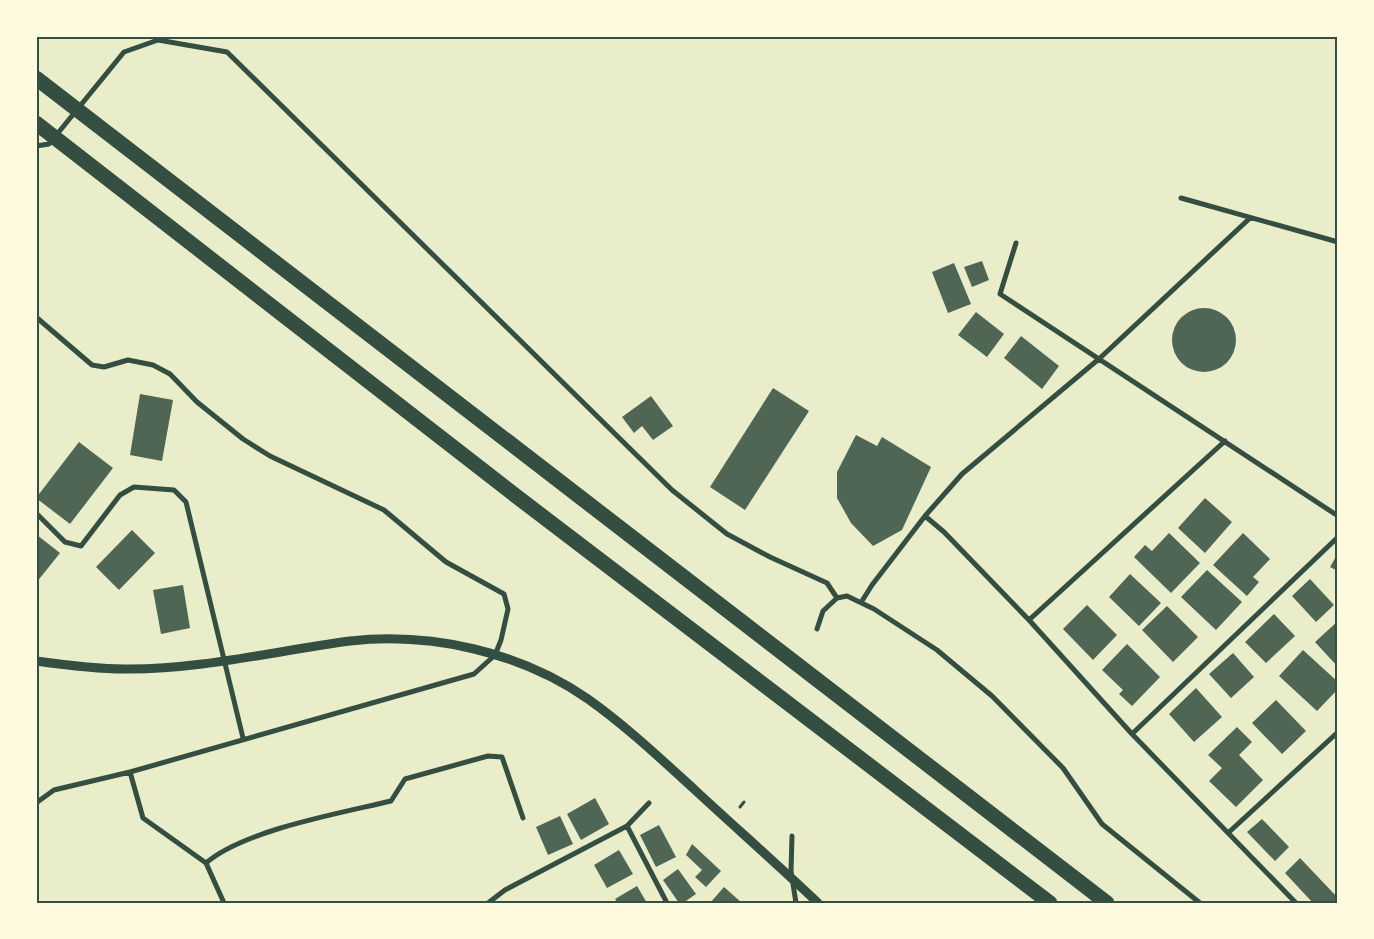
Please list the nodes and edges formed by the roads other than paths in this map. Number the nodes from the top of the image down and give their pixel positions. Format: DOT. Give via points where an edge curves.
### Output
graph roads {
  1 [pos="36,78"];
  2 [pos="36,124"];
  3 [pos="36,146"];
  4 [pos="1182,198"];
  5 [pos="1250,218"];
  6 [pos="1338,242"];
  7 [pos="1016,243"];
  8 [pos="36,317"];
  9 [pos="1100,358"];
  10 [pos="1225,441"];
  11 [pos="36,513"];
  12 [pos="925,516"];
  13 [pos="1338,516"];
  14 [pos="1338,536"];
  15 [pos="837,598"];
  16 [pos="862,602"];
  17 [pos="1029,620"];
  18 [pos="817,628"];
  19 [pos="495,654"];
  20 [pos="223,660"];
  21 [pos="36,661"];
  22 [pos="1338,732"];
  23 [pos="1132,734"];
  24 [pos="243,738"];
  25 [pos="130,772"];
  26 [pos="36,803"];
  27 [pos="649,803"];
  28 [pos="523,818"];
  29 [pos="627,826"];
  30 [pos="1228,833"];
  31 [pos="792,836"];
  32 [pos="206,863"];
  33 [pos="792,878"];
  34 [pos="224,903"];
  35 [pos="488,903"];
  36 [pos="667,903"];
  37 [pos="796,903"];
  38 [pos="818,903"];
  39 [pos="1050,903"];
  40 [pos="1107,903"];
  41 [pos="1200,903"];
  42 [pos="1296,903"];
  1 -- 40 [label="highway"];
  2 -- 39 [label="highway" via="516,496"];
  3 -- 15 [label="street" via="49,144 124,52 158,40 227,52 672,490 727,534 827,583"];
  4 -- 5 [label="street"];
  5 -- 6 [label="street"];
  5 -- 9 [label="street"];
  7 -- 9 [label="street" via="1000,294"];
  8 -- 19 [label="street" via="92,365 104,367 128,360 153,365 170,374 197,402 250,443 270,456 384,510 446,562 504,594 508,610"];
  9 -- 10 [label="street"];
  9 -- 12 [label="street" via="962,474"];
  10 -- 13 [label="street"];
  10 -- 17 [label="street"];
  11 -- 20 [label="street" via="65,542 81,546 120,495 134,487 174,490 186,502"];
  12 -- 16 [label="street" via="872,584"];
  12 -- 17 [label="street"];
  14 -- 23 [label="street"];
  15 -- 16 [label="street" via="847,596"];
  15 -- 18 [label="street" via="823,611"];
  16 -- 41 [label="street" via="937,650 992,696 1063,768 1102,824"];
  17 -- 23 [label="street"];
  19 -- 20 [label="street" via="439,641 385,638"];
  19 -- 24 [label="street" via="474,674"];
  19 -- 33 [label="street" via="538,671 588,699 646,746"];
  20 -- 21 [label="street" via="176,667 125,669"];
  20 -- 24 [label="street"];
  22 -- 30 [label="street"];
  23 -- 30 [label="street"];
  24 -- 25 [label="street"];
  25 -- 26 [label="street" via="54,790"];
  25 -- 32 [label="street" via="143,818"];
  27 -- 29 [label="street"];
  28 -- 32 [label="street" via="502,757 488,756 405,779 391,801 281,828 219,852"];
  29 -- 35 [label="street" via="505,890"];
  29 -- 36 [label="street"];
  30 -- 42 [label="street"];
  31 -- 33 [label="street"];
  32 -- 34 [label="street"];
  33 -- 37 [label="street"];
  33 -- 38 [label="street"];
}
